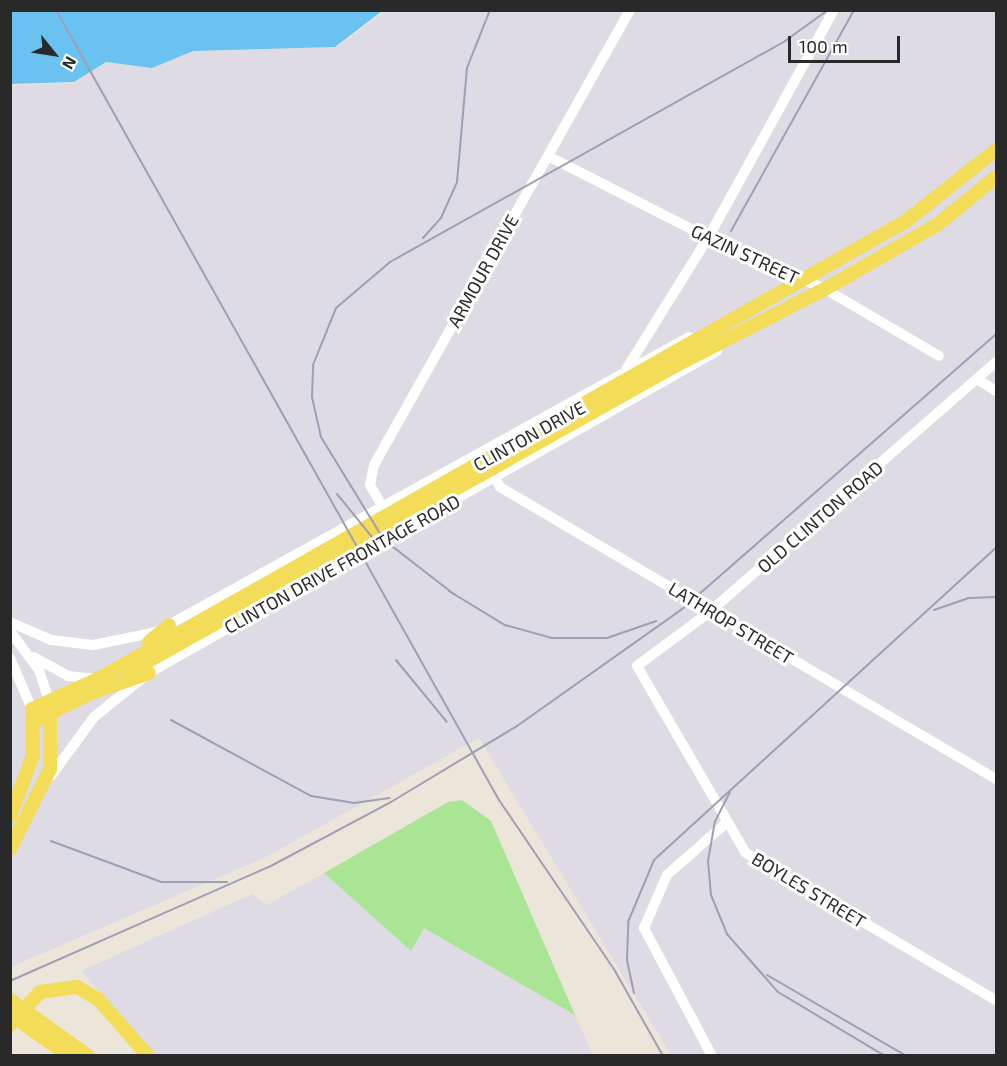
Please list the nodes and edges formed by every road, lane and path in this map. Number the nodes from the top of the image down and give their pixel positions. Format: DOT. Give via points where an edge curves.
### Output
graph roads {
  1 [pos="630,10"];
  2 [pos="834,10"];
  3 [pos="996,150"];
  4 [pos="548,156"];
  5 [pos="996,177"];
  6 [pos="708,238"];
  7 [pos="800,280"];
  8 [pos="825,289"];
  9 [pos="747,310"];
  10 [pos="744,334"];
  11 [pos="939,356"];
  12 [pos="996,362"];
  13 [pos="626,370"];
  14 [pos="977,380"];
  15 [pos="996,391"];
  16 [pos="517,448"];
  17 [pos="480,452"];
  18 [pos="495,478"];
  19 [pos="383,507"];
  20 [pos="398,533"];
  21 [pos="243,602"];
  22 [pos="711,611"];
  23 [pos="10,622"];
  24 [pos="169,625"];
  25 [pos="10,631"];
  26 [pos="29,651"];
  27 [pos="10,658"];
  28 [pos="637,666"];
  29 [pos="118,668"];
  30 [pos="149,673"];
  31 [pos="100,678"];
  32 [pos="94,692"];
  33 [pos="51,709"];
  34 [pos="33,715"];
  35 [pos="996,778"];
  36 [pos="39,798"];
  37 [pos="17,803"];
  38 [pos="32,811"];
  39 [pos="10,816"];
  40 [pos="726,823"];
  41 [pos="10,849"];
  42 [pos="10,1000"];
  43 [pos="996,1000"];
  44 [pos="10,1014"];
  45 [pos="10,1025"];
  46 [pos="49,1034"];
  47 [pos="69,1056"];
  48 [pos="88,1056"];
  49 [pos="148,1056"];
  50 [pos="712,1056"];
  1 -- 4 [label="street, ARMOUR DRIVE"];
  2 -- 6 [label="street"];
  3 -- 7 [label="main road, CLINTON DRIVE" via="906,221"];
  4 -- 6 [label="street, GAZIN STREET"];
  4 -- 19 [label="street, ARMOUR DRIVE" via="374,465 370,485"];
  5 -- 8 [label="main road, CLINTON DRIVE" via="938,224"];
  6 -- 7 [label="street, GAZIN STREET"];
  6 -- 13 [label="street"];
  7 -- 8 [label="street, GAZIN STREET"];
  7 -- 9 [label="main road, CLINTON DRIVE"];
  8 -- 10 [label="main road, CLINTON DRIVE"];
  8 -- 11 [label="street, GAZIN STREET"];
  9 -- 13 [label="street, CLINTON DRIVE FRONTAGE ROAD"];
  9 -- 16 [label="main road, CLINTON DRIVE"];
  10 -- 16 [label="main road, CLINTON DRIVE"];
  10 -- 18 [label="street, CLINTON DRIVE FRONTAGE ROAD"];
  12 -- 14 [label="street, OLD CLINTON ROAD"];
  13 -- 17 [label="street, CLINTON DRIVE FRONTAGE ROAD"];
  14 -- 15 [label="street"];
  14 -- 22 [label="street, OLD CLINTON ROAD"];
  16 -- 21 [label="main road, CLINTON DRIVE"];
  17 -- 18 [label="street, LATHROP STREET"];
  17 -- 19 [label="street, CLINTON DRIVE FRONTAGE ROAD"];
  18 -- 20 [label="street, CLINTON DRIVE FRONTAGE ROAD"];
  18 -- 22 [label="street, LATHROP STREET" via="500,487"];
  19 -- 20 [label="street, ARMOUR DRIVE"];
  19 -- 24 [label="street, CLINTON DRIVE FRONTAGE ROAD"];
  20 -- 30 [label="street, CLINTON DRIVE FRONTAGE ROAD"];
  21 -- 29 [label="main road, CLINTON DRIVE"];
  21 -- 32 [label="main road, CLINTON DRIVE"];
  22 -- 28 [label="street, OLD CLINTON ROAD"];
  22 -- 35 [label="street, LATHROP STREET"];
  23 -- 24 [label="street, CLINTON DRIVE FRONTAGE ROAD" via="51,640 93,645 132,640"];
  24 -- 29 [label="main road"];
  25 -- 26 [label="street"];
  26 -- 31 [label="street" via="68,676"];
  26 -- 33 [label="street"];
  27 -- 34 [label="street"];
  28 -- 40 [label="street, BOYLES STREET"];
  29 -- 31 [label="main road, CLINTON DRIVE"];
  30 -- 32 [label="main road"];
  30 -- 36 [label="street, CLINTON DRIVE FRONTAGE ROAD" via="85,727"];
  31 -- 33 [label="main road, CLINTON DRIVE"];
  32 -- 33 [label="main road, CLINTON DRIVE"];
  33 -- 34 [label="main road, CLINTON DRIVE"];
  33 -- 36 [label="main road" via="53,752"];
  34 -- 37 [label="main road" via="33,755"];
  36 -- 38 [label="main road"];
  37 -- 38 [label="main road"];
  37 -- 39 [label="main road"];
  38 -- 41 [label="main road"];
  40 -- 43 [label="street, BOYLES STREET" via="752,857"];
  40 -- 50 [label="street" via="667,875 644,928"];
  42 -- 46 [label="main road"];
  44 -- 46 [label="main road"];
  45 -- 49 [label="main road" via="40,992 77,987 98,999"];
  46 -- 47 [label="main road"];
  46 -- 48 [label="main road"];
}
